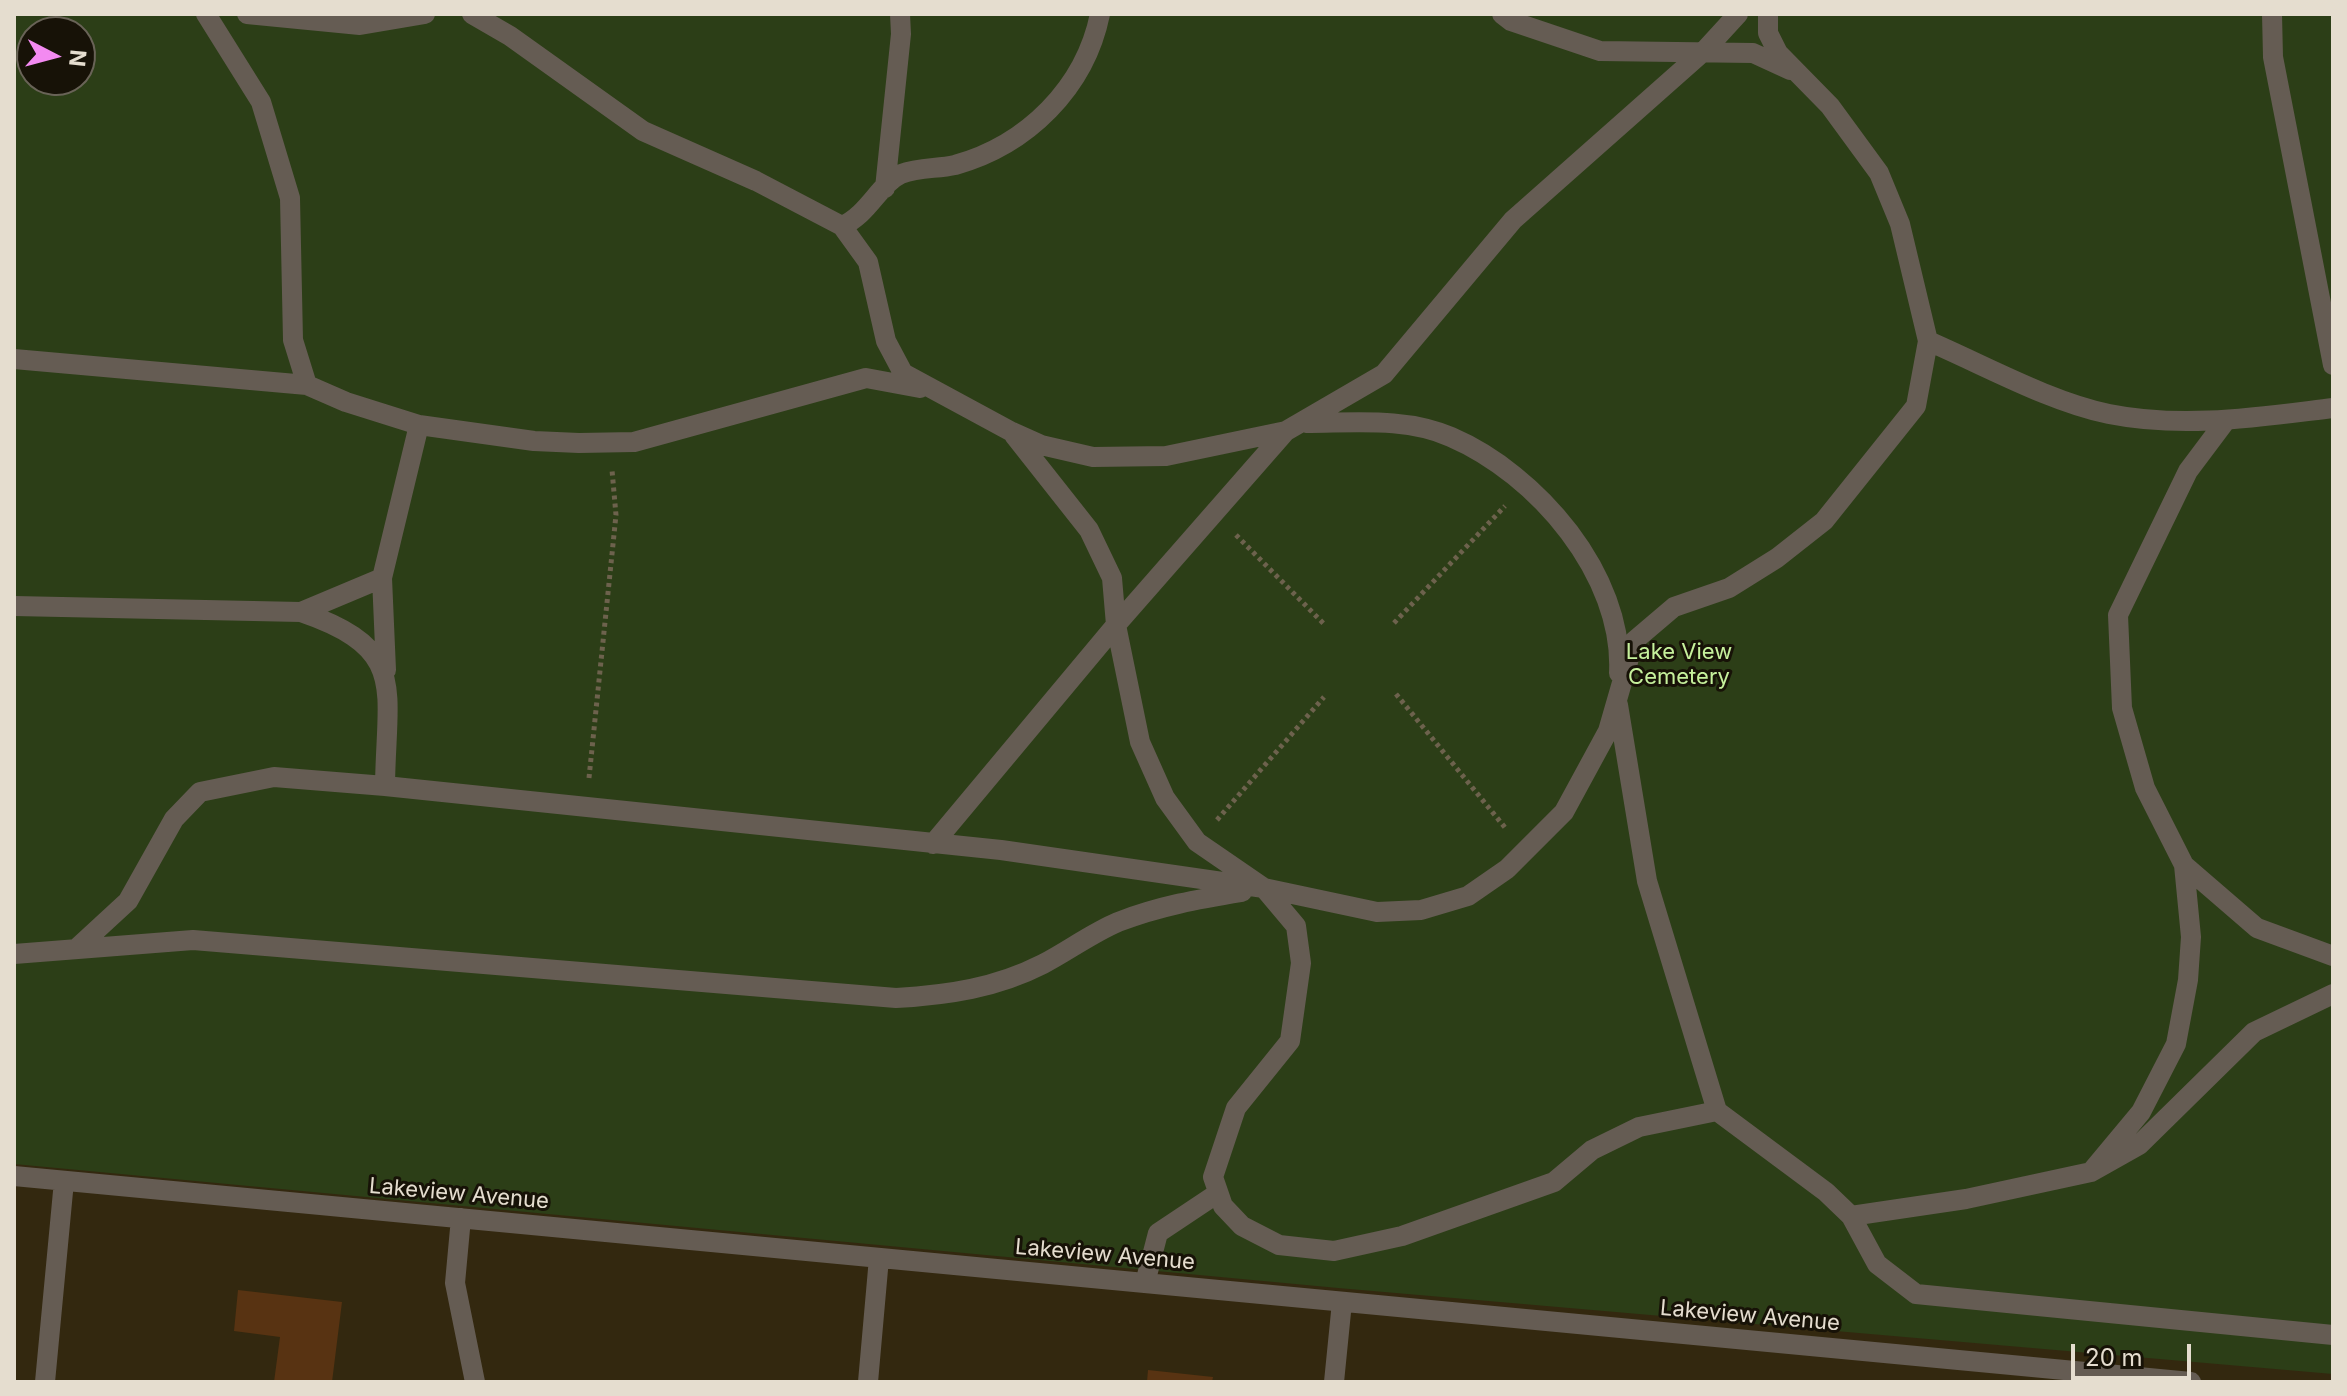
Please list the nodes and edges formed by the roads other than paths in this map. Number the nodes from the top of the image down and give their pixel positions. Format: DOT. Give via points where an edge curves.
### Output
graph roads {
  1 [pos="206,14"];
  2 [pos="247,14"];
  3 [pos="425,14"];
  4 [pos="472,14"];
  5 [pos="900,14"];
  6 [pos="1100,14"];
  7 [pos="1502,14"];
  8 [pos="1738,14"];
  9 [pos="1768,14"];
  10 [pos="2272,14"];
  11 [pos="1705,50"];
  12 [pos="1794,72"];
  13 [pos="885,188"];
  14 [pos="842,226"];
  15 [pos="1928,341"];
  16 [pos="14,359"];
  17 [pos="2333,365"];
  18 [pos="307,385"];
  19 [pos="928,389"];
  20 [pos="2333,408"];
  21 [pos="2224,423"];
  22 [pos="419,425"];
  23 [pos="1295,427"];
  24 [pos="1012,432"];
  25 [pos="382,578"];
  26 [pos="14,606"];
  27 [pos="301,612"];
  28 [pos="1116,625"];
  29 [pos="386,673"];
  30 [pos="1617,702"];
  31 [pos="385,786"];
  32 [pos="933,844"];
  33 [pos="2184,865"];
  34 [pos="1264,888"];
  35 [pos="76,949"];
  36 [pos="14,954"];
  37 [pos="2333,956"];
  38 [pos="2333,994"];
  39 [pos="1717,1111"];
  40 [pos="2091,1172"];
  41 [pos="14,1176"];
  42 [pos="64,1181"];
  43 [pos="1218,1193"];
  44 [pos="1851,1216"];
  45 [pos="461,1218"];
  46 [pos="879,1258"];
  47 [pos="1145,1283"];
  48 [pos="1342,1302"];
  49 [pos="2333,1335"];
  50 [pos="45,1382"];
  51 [pos="475,1382"];
  52 [pos="868,1382"];
  53 [pos="1334,1382"];
  54 [pos="2191,1382"];
  1 -- 18 [label="street" via="261,102 290,198 293,340"];
  2 -- 3 [label="street" via="360,25"];
  4 -- 14 [label="street" via="643,131"];
  5 -- 13 [label="street"];
  6 -- 13 [label="street" via="1097,31 1052,111 996,151 952,166 898,175"];
  7 -- 11 [label="street" via="1600,51"];
  8 -- 11 [label="street"];
  9 -- 12 [label="street" via="1768,33"];
  10 -- 17 [label="street" via="2273,57"];
  11 -- 12 [label="street" via="1753,53"];
  11 -- 23 [label="street" via="1513,220 1384,374"];
  12 -- 15 [label="street" via="1830,106 1879,173 1900,224"];
  13 -- 14 [label="street" via="858,218"];
  14 -- 19 [label="street" via="868,262 886,341 903,373"];
  15 -- 21 [label="street" via="2107,414"];
  15 -- 30 [label="street" via="1916,406 1824,521 1729,588 1674,607 1634,641"];
  16 -- 18 [label="street"];
  18 -- 22 [label="street"];
  19 -- 22 [label="street" via="866,378 634,442 534,441"];
  19 -- 24 [label="street"];
  20 -- 21 [label="street"];
  21 -- 33 [label="street" via="2188,471 2118,615 2122,708 2145,788"];
  22 -- 25 [label="street"];
  23 -- 24 [label="street" via="1166,456 1093,457"];
  23 -- 28 [label="street"];
  23 -- 30 [label="street" via="1408,425 1436,432 1497,463 1538,496 1602,589 1620,663"];
  24 -- 28 [label="street" via="1089,530 1112,578"];
  25 -- 27 [label="street"];
  25 -- 29 [label="street"];
  26 -- 27 [label="street"];
  27 -- 29 [label="street" via="337,625 371,648"];
  28 -- 32 [label="street"];
  28 -- 34 [label="street" via="1140,742 1165,798 1197,842"];
  29 -- 31 [label="street"];
  30 -- 34 [label="street" via="1587,774 1564,812 1525,853 1468,896 1421,910 1377,912"];
  30 -- 39 [label="street" via="1647,881"];
  31 -- 32 [label="street"];
  31 -- 35 [label="street" via="274,777 200,792 174,819 128,901"];
  32 -- 34 [label="street"];
  33 -- 37 [label="street" via="2257,928"];
  33 -- 40 [label="street" via="2191,937 2176,1044 2141,1112"];
  34 -- 35 [label="street" via="1168,904 1114,924 997,983 953,995 896,998 193,940"];
  34 -- 43 [label="street" via="1296,926 1301,963 1290,1041 1236,1108 1213,1177"];
  35 -- 36 [label="street"];
  38 -- 40 [label="street" via="2254,1032 2139,1145"];
  39 -- 43 [label="street" via="1639,1127 1592,1150 1554,1182 1402,1236 1334,1251 1279,1245 1242,1226"];
  39 -- 44 [label="street"];
  40 -- 44 [label="street" via="1966,1199"];
  41 -- 42 [label="street, Lakeview Avenue"];
  42 -- 45 [label="street, Lakeview Avenue"];
  42 -- 50 [label="street"];
  43 -- 47 [label="street" via="1158,1233"];
  44 -- 49 [label="street" via="1877,1264 1916,1294"];
  45 -- 46 [label="street, Lakeview Avenue"];
  45 -- 51 [label="street" via="455,1283"];
  46 -- 47 [label="street, Lakeview Avenue"];
  46 -- 52 [label="street"];
  47 -- 48 [label="street, Lakeview Avenue"];
  48 -- 53 [label="street"];
  48 -- 54 [label="street, Lakeview Avenue"];
}
